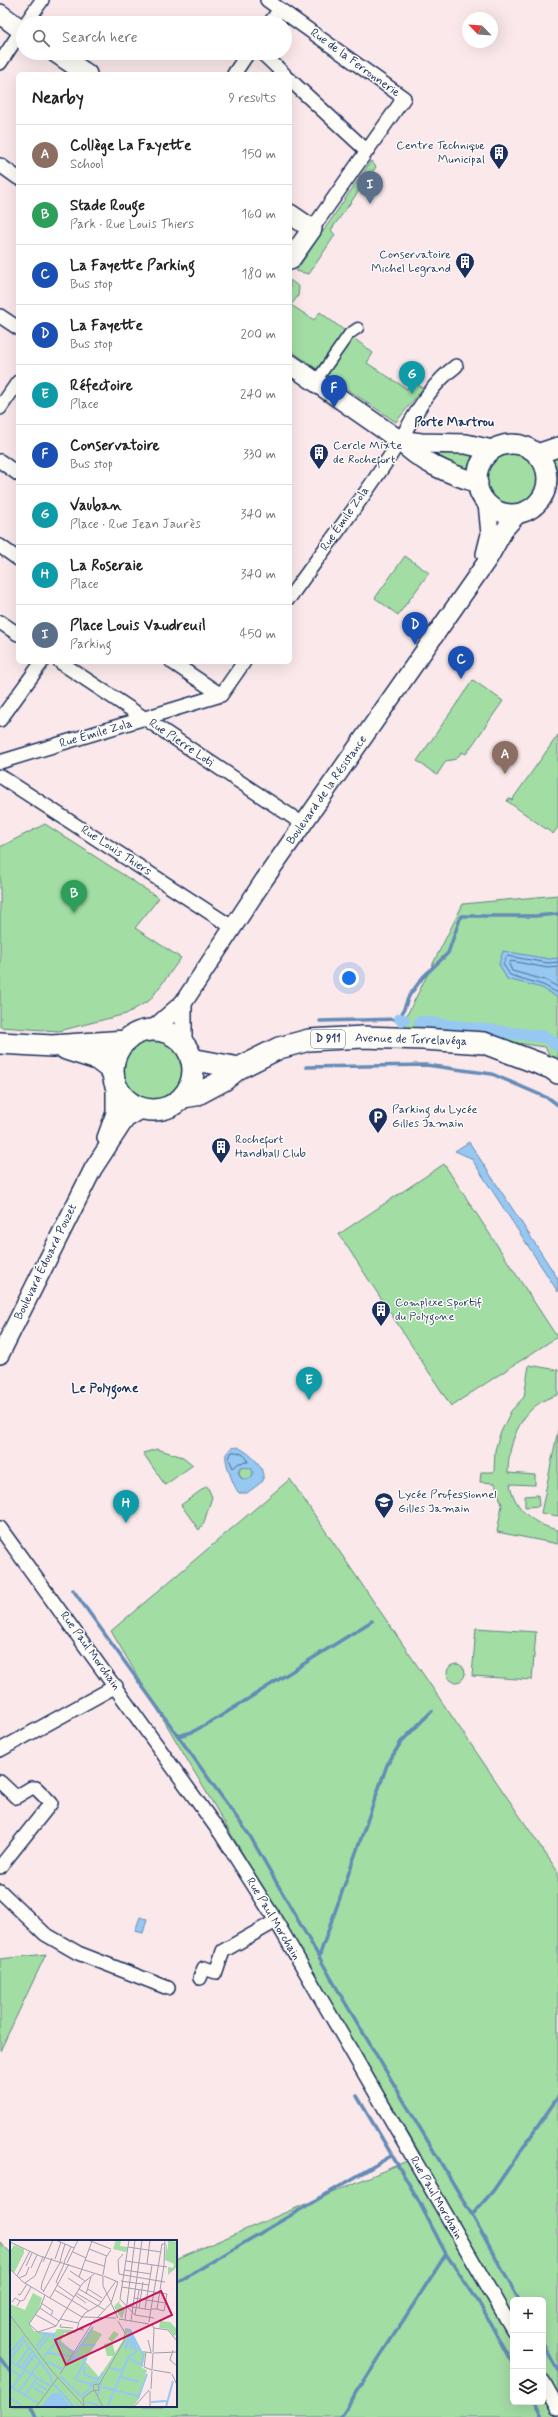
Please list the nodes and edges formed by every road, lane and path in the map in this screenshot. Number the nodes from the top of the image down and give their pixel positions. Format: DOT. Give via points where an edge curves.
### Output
graph roads {
  1 [pos="42,0"];
  2 [pos="267,0"];
  3 [pos="280,9"];
  4 [pos="0,14"];
  5 [pos="32,16"];
  6 [pos="275,16"];
  7 [pos="290,16"];
  8 [pos="292,18"];
  9 [pos="16,23"];
  10 [pos="16,40"];
  11 [pos="66,60"];
  12 [pos="243,60"];
  13 [pos="269,60"];
  14 [pos="0,63"];
  15 [pos="84,72"];
  16 [pos="235,72"];
  17 [pos="282,72"];
  18 [pos="292,82"];
  19 [pos="367,151"];
  20 [pos="0,165"];
  21 [pos="16,177"];
  22 [pos="292,215"];
  23 [pos="312,230"];
  24 [pos="292,257"];
  25 [pos="0,316"];
  26 [pos="16,327"];
  27 [pos="358,328"];
  28 [pos="292,365"];
  29 [pos="456,366"];
  30 [pos="316,381"];
  31 [pos="16,385"];
  32 [pos="0,408"];
  33 [pos="399,440"];
  34 [pos="558,448"];
  35 [pos="492,450"];
  36 [pos="537,454"];
  37 [pos="0,461"];
  38 [pos="16,473"];
  39 [pos="478,483"];
  40 [pos="551,490"];
  41 [pos="487,503"];
  42 [pos="519,513"];
  43 [pos="0,546"];
  44 [pos="16,558"];
  45 [pos="474,578"];
  46 [pos="292,594"];
  47 [pos="0,622"];
  48 [pos="16,633"];
  49 [pos="41,664"];
  50 [pos="63,664"];
  51 [pos="175,664"];
  52 [pos="243,664"];
  53 [pos="221,695"];
  54 [pos="146,719"];
  55 [pos="0,720"];
  56 [pos="0,762"];
  57 [pos="0,776"];
  58 [pos="303,824"];
  59 [pos="232,927"];
  60 [pos="183,1003"];
  61 [pos="151,1030"];
  62 [pos="126,1041"];
  63 [pos="0,1043"];
  64 [pos="52,1046"];
  65 [pos="187,1052"];
  66 [pos="239,1068"];
  67 [pos="558,1073"];
  68 [pos="114,1077"];
  69 [pos="183,1096"];
  70 [pos="143,1109"];
  71 [pos="93,1169"];
  72 [pos="0,1355"];
  73 [pos="0,1528"];
  74 [pos="116,1686"];
  75 [pos="0,1750"];
  76 [pos="0,1782"];
  77 [pos="0,1867"];
  78 [pos="0,1890"];
  79 [pos="276,1921"];
  80 [pos="200,1978"];
  81 [pos="168,1988"];
  82 [pos="510,2325"];
  83 [pos="546,2387"];
  84 [pos="558,2408"];
  1 -- 5 [label="street"];
  2 -- 3 [label="street, Rue de la Ferronnerie"];
  3 -- 6 [label="street"];
  3 -- 7 [label="street, Rue de la Ferronnerie"];
  4 -- 9 [label="main road"];
  8 -- 19 [label="street, Rue de la Ferronnerie" via="404,98"];
  10 -- 14 [label="street"];
  11 -- 15 [label="main road"];
  12 -- 16 [label="street"];
  13 -- 17 [label="street"];
  18 -- 19 [label="street"];
  19 -- 23 [label="street"];
  20 -- 21 [label="street"];
  22 -- 23 [label="main road"];
  23 -- 24 [label="main road"];
  25 -- 26 [label="street"];
  27 -- 30 [label="street" via="349,334"];
  28 -- 30 [label="main road"];
  29 -- 33 [label="street, Rue Émile Zola" via="442,376 432,388"];
  30 -- 33 [label="main road"];
  31 -- 32 [label="street"];
  33 -- 35 [label="main road" via="466,444"];
  33 -- 39 [label="main road" via="426,461"];
  33 -- 46 [label="street, Rue Émile Zola"];
  34 -- 36 [label="main road"];
  35 -- 36 [label="main road" via="508,444 517,444"];
  35 -- 39 [label="main road" via="481,462"];
  36 -- 40 [label="main road" via="547,474"];
  37 -- 38 [label="street"];
  39 -- 41 [label="main road" via="480,493"];
  40 -- 42 [label="main road" via="535,505"];
  41 -- 42 [label="main road" via="499,511"];
  41 -- 45 [label="street, Boulevard de la Résistance" via="489,544"];
  42 -- 45 [label="street, Boulevard de la Résistance" via="505,529 493,552"];
  43 -- 44 [label="street"];
  45 -- 58 [label="street, Boulevard de la Résistance"];
  47 -- 48 [label="street"];
  49 -- 55 [label="street"];
  50 -- 54 [label="street, Rue Pierre Loti"];
  51 -- 53 [label="street"];
  52 -- 53 [label="street"];
  53 -- 54 [label="street, Rue Émile Zola"];
  54 -- 56 [label="street, Rue Émile Zola"];
  54 -- 58 [label="street, Rue Pierre Loti"];
  57 -- 59 [label="street, Rue Louis Thiers"];
  58 -- 59 [label="street, Boulevard de la Résistance"];
  59 -- 60 [label="street, Boulevard de la Résistance"];
  60 -- 61 [label="street, Boulevard de la Résistance"];
  60 -- 65 [label="street"];
  61 -- 62 [label="main road"];
  61 -- 65 [label="main road" via="169,1034"];
  62 -- 64 [label="main road"];
  62 -- 68 [label="main road" via="114,1060"];
  63 -- 64 [label="main road"];
  64 -- 68 [label="main road" via="97,1059"];
  65 -- 66 [label="main road"];
  65 -- 69 [label="main road" via="193,1072 190,1085"];
  66 -- 67 [label="main road, Avenue de Torrelavéga / D 911" via="297,1042 363,1037 484,1043 551,1068"];
  66 -- 69 [label="main road, Avenue de Torrelavéga / D 911" via="224,1080 196,1095"];
  68 -- 70 [label="main road" via="123,1097"];
  68 -- 71 [label="street, Boulevard Édouard Pouzet" via="115,1113"];
  69 -- 70 [label="main road" via="166,1108"];
  70 -- 71 [label="street, Boulevard Édouard Pouzet" via="126,1119 116,1131"];
  71 -- 72 [label="street, Boulevard Édouard Pouzet"];
  73 -- 74 [label="street, Rue Paul Morchain"];
  74 -- 75 [label="street"];
  74 -- 79 [label="street, Rue Paul Morchain" via="221,1834"];
  76 -- 77 [label="street" via="16,1797 31,1788 36,1788 51,1803"];
  78 -- 81 [label="street" via="45,1934 78,1953"];
  79 -- 80 [label="street" via="223,1951 216,1972 204,1968"];
  79 -- 82 [label="street, Rue Paul Morchain"];
  83 -- 84 [label="street"];
}
